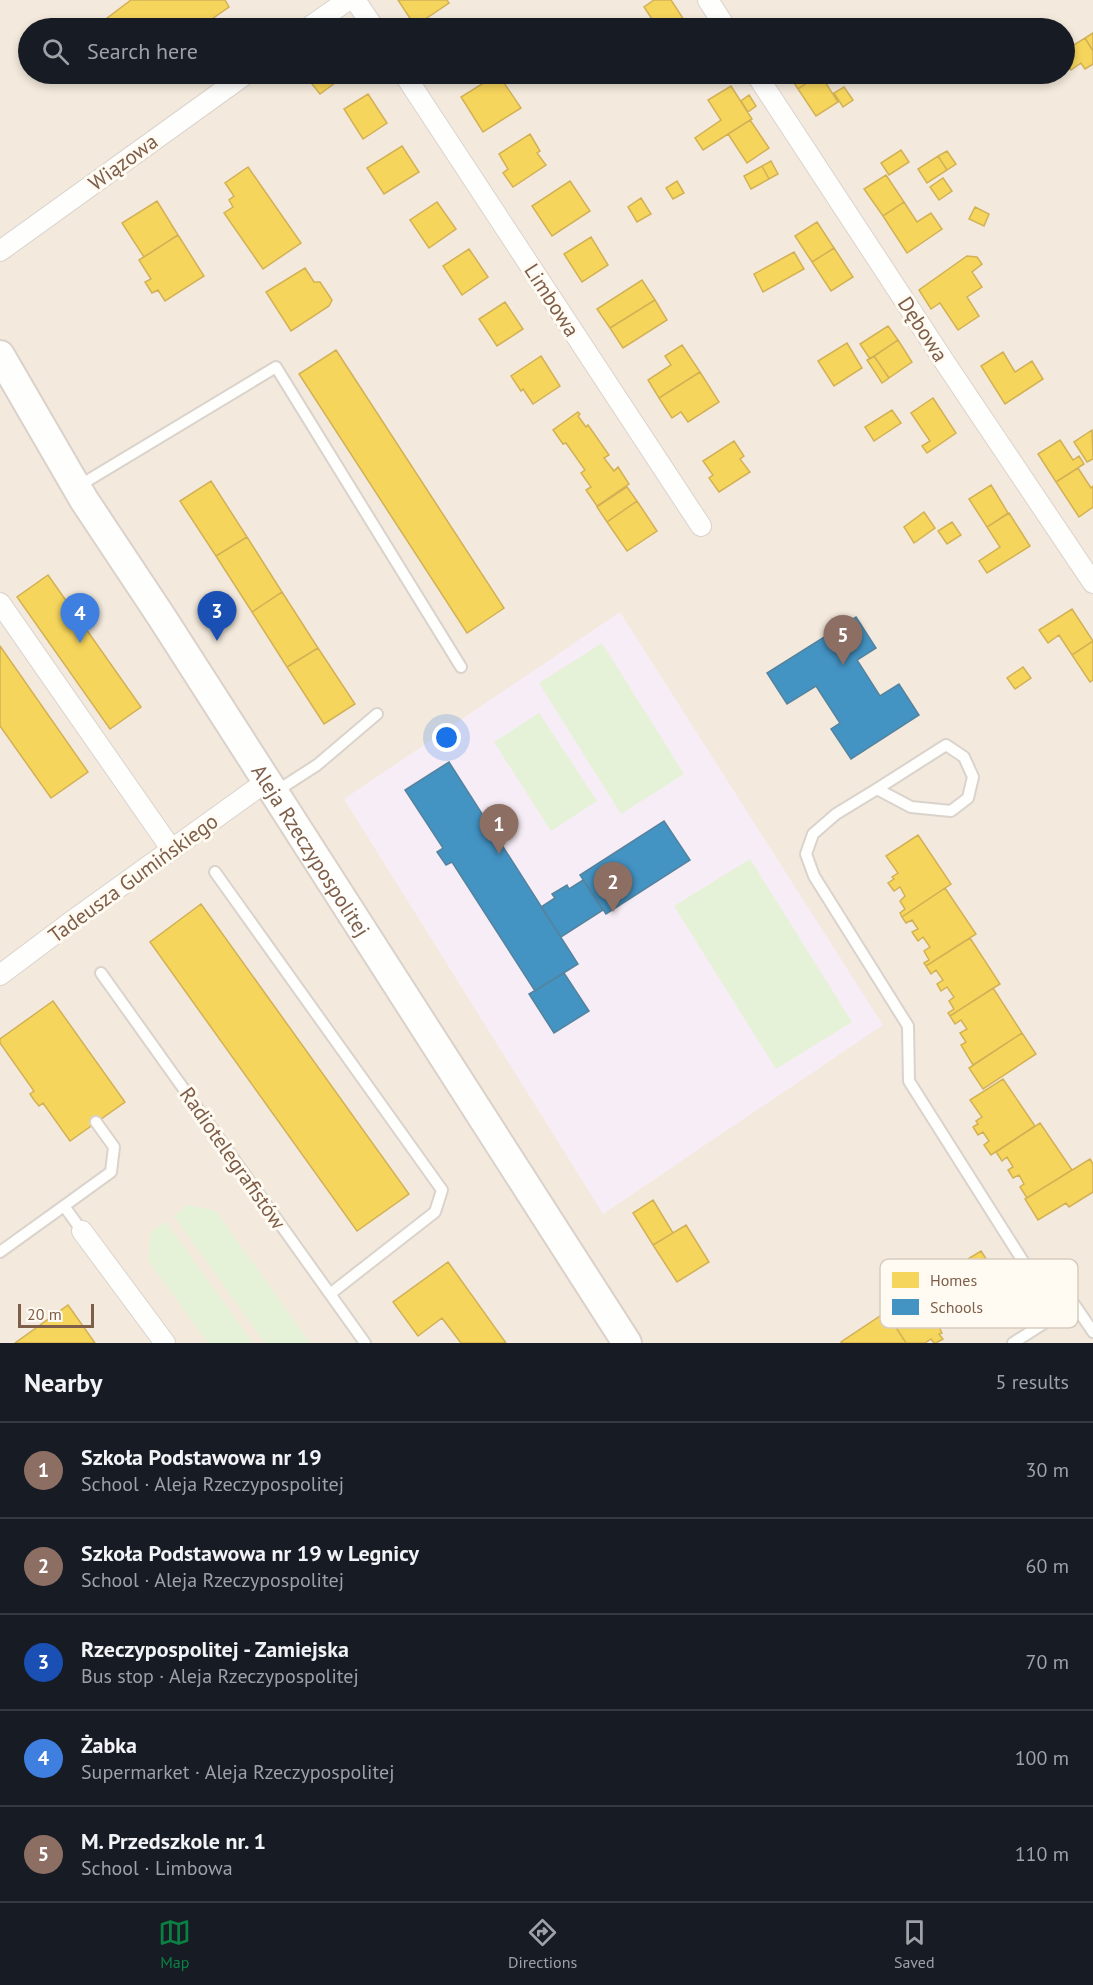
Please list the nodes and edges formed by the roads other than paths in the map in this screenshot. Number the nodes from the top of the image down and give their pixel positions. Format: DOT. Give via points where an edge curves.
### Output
graph roads {
  1 [pos="348,0"];
  2 [pos="355,0"];
  3 [pos="708,0"];
  4 [pos="323,18"];
  5 [pos="367,18"];
  6 [pos="720,18"];
  7 [pos="232,84"];
  8 [pos="411,84"];
  9 [pos="763,84"];
  10 [pos="0,251"];
  11 [pos="0,355"];
  12 [pos="77,487"];
  13 [pos="701,526"];
  14 [pos="1093,583"];
  15 [pos="0,603"];
  16 [pos="461,667"];
  17 [pos="377,714"];
  18 [pos="271,786"];
  19 [pos="877,789"];
  20 [pos="172,849"];
  21 [pos="215,872"];
  22 [pos="101,973"];
  23 [pos="0,975"];
  24 [pos="96,1122"];
  25 [pos="64,1206"];
  26 [pos="82,1231"];
  27 [pos="0,1252"];
  28 [pos="1022,1259"];
  29 [pos="330,1294"];
  30 [pos="1078,1310"];
  31 [pos="1037,1328"];
  32 [pos="1093,1332"];
  33 [pos="165,1343"];
  34 [pos="365,1343"];
  35 [pos="627,1343"];
  36 [pos="1013,1343"];
  1 -- 4 [label="street"];
  2 -- 5 [label="street"];
  3 -- 6 [label="street"];
  7 -- 10 [label="street, Wiązowa"];
  8 -- 13 [label="street, Limbowa"];
  9 -- 14 [label="street, Dębowa"];
  11 -- 12 [label="street, Aleja Rzeczypospolitej"];
  12 -- 16 [label="lane" via="276,367"];
  12 -- 18 [label="street, Aleja Rzeczypospolitej"];
  15 -- 20 [label="street"];
  17 -- 18 [label="lane" via="317,765"];
  18 -- 20 [label="street, Tadeusza Gumińskiego"];
  18 -- 35 [label="street, Aleja Rzeczypospolitej"];
  19 -- 19 [label="lane" via="946,745 964,756 973,777 968,798 951,811 911,807"];
  19 -- 28 [label="lane" via="813,834 806,854 814,876 908,1026 909,1081"];
  20 -- 23 [label="street, Tadeusza Gumińskiego"];
  21 -- 29 [label="lane" via="442,1190 435,1212"];
  22 -- 29 [label="lane, Radiotelegrafistów"];
  24 -- 25 [label="lane" via="114,1147 111,1172"];
  25 -- 26 [label="lane"];
  25 -- 27 [label="lane"];
  26 -- 33 [label="street"];
  29 -- 34 [label="lane, Radiotelegrafistów"];
  30 -- 32 [label="lane"];
  31 -- 36 [label="lane"];
}
